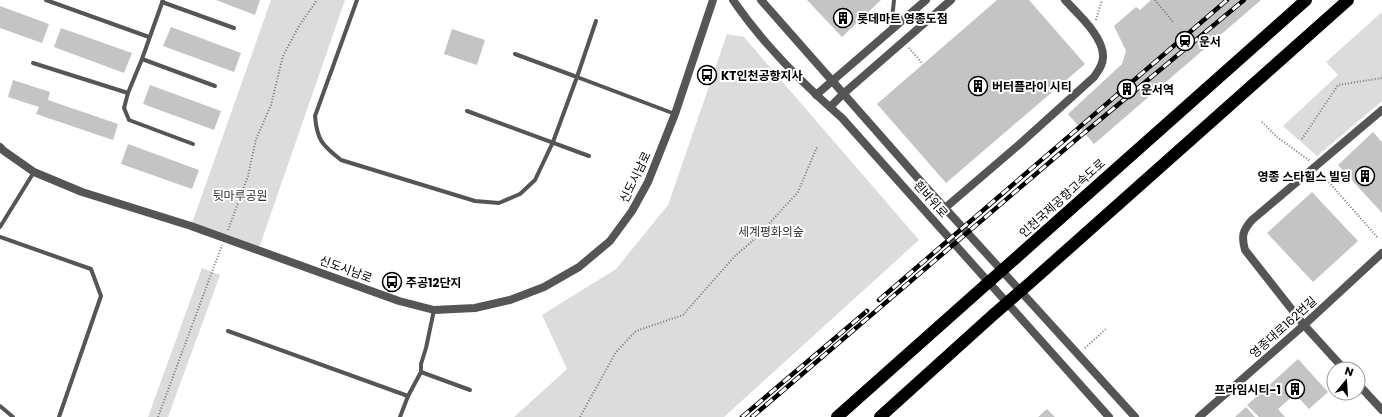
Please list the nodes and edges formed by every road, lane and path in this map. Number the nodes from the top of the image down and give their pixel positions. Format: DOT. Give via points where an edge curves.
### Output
graph roads {
  1 [pos="46,0"];
  2 [pos="317,0"];
  3 [pos="357,0"];
  4 [pos="713,0"];
  5 [pos="716,0"];
  6 [pos="733,0"];
  7 [pos="762,0"];
  8 [pos="894,0"];
  9 [pos="926,0"];
  10 [pos="951,0"];
  11 [pos="1065,0"];
  12 [pos="1102,0"];
  13 [pos="1155,0"];
  14 [pos="1306,0"];
  15 [pos="1348,0"];
  16 [pos="162,1"];
  17 [pos="708,16"];
  18 [pos="596,21"];
  19 [pos="1173,22"];
  20 [pos="234,28"];
  21 [pos="1090,28"];
  22 [pos="890,31"];
  23 [pos="149,37"];
  24 [pos="903,41"];
  25 [pos="515,54"];
  26 [pos="142,59"];
  27 [pos="33,63"];
  28 [pos="923,64"];
  29 [pos="577,77"];
  30 [pos="1382,78"];
  31 [pos="832,81"];
  32 [pos="215,86"];
  33 [pos="128,93"];
  34 [pos="843,94"];
  35 [pos="816,95"];
  36 [pos="830,107"];
  37 [pos="1382,110"];
  38 [pos="467,111"];
  39 [pos="675,114"];
  40 [pos="1262,122"];
  41 [pos="1302,139"];
  42 [pos="553,142"];
  43 [pos="193,144"];
  44 [pos="0,147"];
  45 [pos="817,147"];
  46 [pos="589,156"];
  47 [pos="1312,162"];
  48 [pos="34,172"];
  49 [pos="1322,173"];
  50 [pos="945,208"];
  51 [pos="0,228"];
  52 [pos="228,232"];
  53 [pos="0,237"];
  54 [pos="1377,237"];
  55 [pos="225,239"];
  56 [pos="1382,253"];
  57 [pos="434,310"];
  58 [pos="1304,325"];
  59 [pos="1107,328"];
  60 [pos="228,331"];
  61 [pos="1078,355"];
  62 [pos="1337,361"];
  63 [pos="421,372"];
  64 [pos="470,390"];
  65 [pos="1366,393"];
  66 [pos="408,396"];
  67 [pos="0,406"];
  68 [pos="1382,410"];
  69 [pos="13,417"];
  70 [pos="59,417"];
  71 [pos="158,417"];
  72 [pos="400,417"];
  73 [pos="580,417"];
  74 [pos="837,417"];
  75 [pos="880,417"];
  76 [pos="1109,417"];
  77 [pos="1135,417"];
  78 [pos="1199,417"];
  1 -- 23 [label="lane"];
  2 -- 52 [label="path" via="283,56 271,105 256,139 248,176"];
  3 -- 42 [label="lane" via="315,116 317,131 326,148 341,160 475,201 499,203 520,194 535,180"];
  4 -- 17 [label="street, 신도시남로"];
  5 -- 17 [label="street, 신도시남로"];
  6 -- 35 [label="street, 흰바위로" via="746,18"];
  7 -- 31 [label="street, 흰바위로"];
  8 -- 22 [label="lane"];
  9 -- 22 [label="street"];
  10 -- 24 [label="street"];
  11 -- 21 [label="street"];
  12 -- 21 [label="path" via="1097,18"];
  13 -- 19 [label="path"];
  14 -- 74 [label="highway, 인천국제공항고속도로"];
  15 -- 75 [label="highway"];
  16 -- 20 [label="lane"];
  16 -- 23 [label="lane"];
  17 -- 39 [label="street, 신도시남로"];
  18 -- 29 [label="lane"];
  21 -- 50 [label="street" via="1099,41 1103,57 1099,71"];
  22 -- 31 [label="street"];
  23 -- 26 [label="lane"];
  24 -- 28 [label="path"];
  24 -- 34 [label="street"];
  25 -- 29 [label="lane"];
  26 -- 32 [label="lane"];
  26 -- 33 [label="lane"];
  27 -- 33 [label="lane"];
  29 -- 39 [label="lane"];
  29 -- 42 [label="lane"];
  30 -- 41 [label="path" via="1338,85"];
  31 -- 34 [label="street, 흰바위로"];
  31 -- 35 [label="street"];
  33 -- 43 [label="lane" via="124,108 129,120"];
  34 -- 36 [label="street"];
  34 -- 50 [label="street, 흰바위로"];
  35 -- 36 [label="street, 흰바위로"];
  36 -- 76 [label="street, 흰바위로"];
  37 -- 58 [label="street" via="1252,220 1243,234 1242,240 1246,250"];
  38 -- 42 [label="lane"];
  39 -- 57 [label="street, 신도시남로" via="648,182 632,211 610,241 579,267 544,287 510,300 475,308"];
  40 -- 47 [label="path" via="1277,137"];
  42 -- 46 [label="lane"];
  44 -- 48 [label="street, 신도시남로"];
  45 -- 73 [label="path" via="798,192 756,238 735,256 683,315 636,331 616,352"];
  48 -- 51 [label="lane"];
  48 -- 57 [label="street, 신도시남로" via="82,192 191,226 399,301"];
  49 -- 54 [label="path"];
  50 -- 61 [label="street, 흰바위로"];
  53 -- 70 [label="lane" via="91,269 101,296"];
  55 -- 71 [label="path"];
  56 -- 58 [label="street, 영종대로162번길"];
  57 -- 63 [label="lane"];
  58 -- 62 [label="street"];
  58 -- 78 [label="street, 영종대로162번길"];
  59 -- 61 [label="path"];
  60 -- 66 [label="lane"];
  61 -- 77 [label="street, 흰바위로"];
  63 -- 64 [label="lane"];
  63 -- 66 [label="lane"];
  65 -- 68 [label="street"];
  66 -- 72 [label="lane"];
  67 -- 69 [label="lane"];
}
